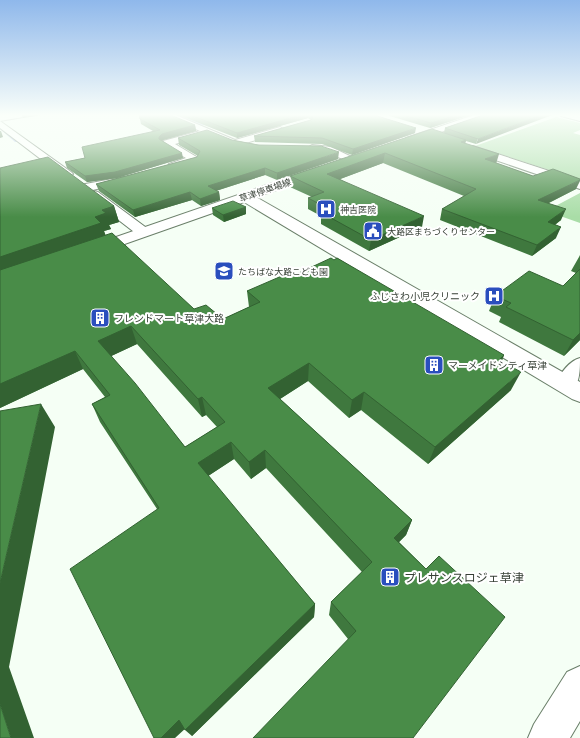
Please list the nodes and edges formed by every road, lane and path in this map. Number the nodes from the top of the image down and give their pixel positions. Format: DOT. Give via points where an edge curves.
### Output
graph roads {
  1 [pos="34,148"];
  2 [pos="176,148"];
  3 [pos="319,148"];
  4 [pos="473,148"];
  5 [pos="327,149"];
  6 [pos="359,158"];
  7 [pos="45,159"];
  8 [pos="30,163"];
  9 [pos="163,169"];
  10 [pos="133,177"];
  11 [pos="580,185"];
  12 [pos="84,188"];
  13 [pos="246,197"];
  14 [pos="143,232"];
  15 [pos="78,256"];
  16 [pos="580,365"];
  17 [pos="572,388"];
  18 [pos="580,685"];
  19 [pos="548,738"];
  1 -- 7 [label="street"];
  2 -- 9 [label="street" via="195,159"];
  3 -- 5 [label="street"];
  4 -- 11 [label="street"];
  5 -- 6 [label="street"];
  6 -- 13 [label="main road, 草津停車場線"];
  7 -- 8 [label="street"];
  7 -- 12 [label="street"];
  10 -- 12 [label="street"];
  12 -- 14 [label="street"];
  13 -- 14 [label="main road, 草津停車場線"];
  13 -- 17 [label="main road"];
  14 -- 15 [label="main road, 草津停車場線"];
  16 -- 17 [label="street"];
  18 -- 19 [label="main road"];
}
